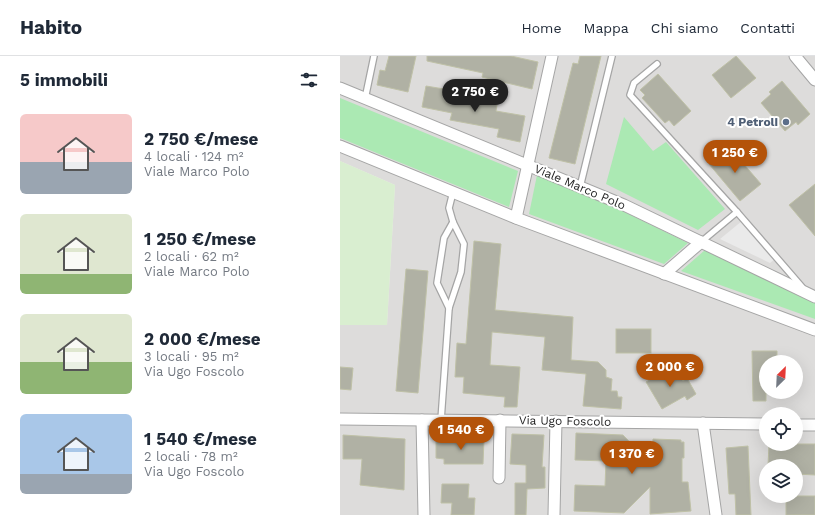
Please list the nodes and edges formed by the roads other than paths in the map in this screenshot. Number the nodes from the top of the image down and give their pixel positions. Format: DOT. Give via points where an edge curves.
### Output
graph roads {
  1 [pos="374,56"];
  2 [pos="552,56"];
  3 [pos="612,56"];
  4 [pos="796,56"];
  5 [pos="657,64"];
  6 [pos="815,80"];
  7 [pos="340,88"];
  8 [pos="365,99"];
  9 [pos="340,146"];
  10 [pos="527,165"];
  11 [pos="580,187"];
  12 [pos="453,192"];
  13 [pos="737,212"];
  14 [pos="516,218"];
  15 [pos="453,222"];
  16 [pos="700,242"];
  17 [pos="664,274"];
  18 [pos="811,296"];
  19 [pos="449,308"];
  20 [pos="815,330"];
  21 [pos="340,419"];
  22 [pos="422,420"];
  23 [pos="441,420"];
  24 [pos="500,420"];
  25 [pos="556,421"];
  26 [pos="703,423"];
  27 [pos="759,424"];
  28 [pos="803,425"];
  29 [pos="815,425"];
  30 [pos="499,478"];
  31 [pos="424,515"];
  32 [pos="554,515"];
  33 [pos="716,515"];
  1 -- 8 [label="lane"];
  2 -- 10 [label="street"];
  3 -- 11 [label="lane"];
  4 -- 6 [label="street"];
  5 -- 13 [label="lane" via="634,83 630,95"];
  7 -- 8 [label="street, Viale Marco Polo"];
  8 -- 10 [label="street, Viale Marco Polo"];
  9 -- 12 [label="street"];
  10 -- 11 [label="street, Viale Marco Polo"];
  10 -- 14 [label="street"];
  11 -- 16 [label="street, Viale Marco Polo"];
  12 -- 14 [label="street"];
  12 -- 15 [label="lane" via="449,208"];
  13 -- 16 [label="lane"];
  13 -- 18 [label="lane"];
  14 -- 17 [label="street"];
  15 -- 19 [label="lane" via="464,244 461,272"];
  15 -- 19 [label="lane" via="444,238 438,283"];
  16 -- 17 [label="street"];
  16 -- 18 [label="street, Viale Marco Polo"];
  17 -- 20 [label="street"];
  19 -- 23 [label="lane"];
  21 -- 22 [label="street, Via Ugo Foscolo"];
  22 -- 23 [label="street, Via Ugo Foscolo"];
  22 -- 31 [label="street"];
  23 -- 24 [label="street, Via Ugo Foscolo"];
  24 -- 25 [label="street, Via Ugo Foscolo"];
  24 -- 30 [label="street"];
  25 -- 26 [label="street, Via Ugo Foscolo"];
  25 -- 32 [label="street"];
  26 -- 27 [label="street, Via Ugo Foscolo"];
  26 -- 33 [label="street"];
  28 -- 29 [label="street"];
}
